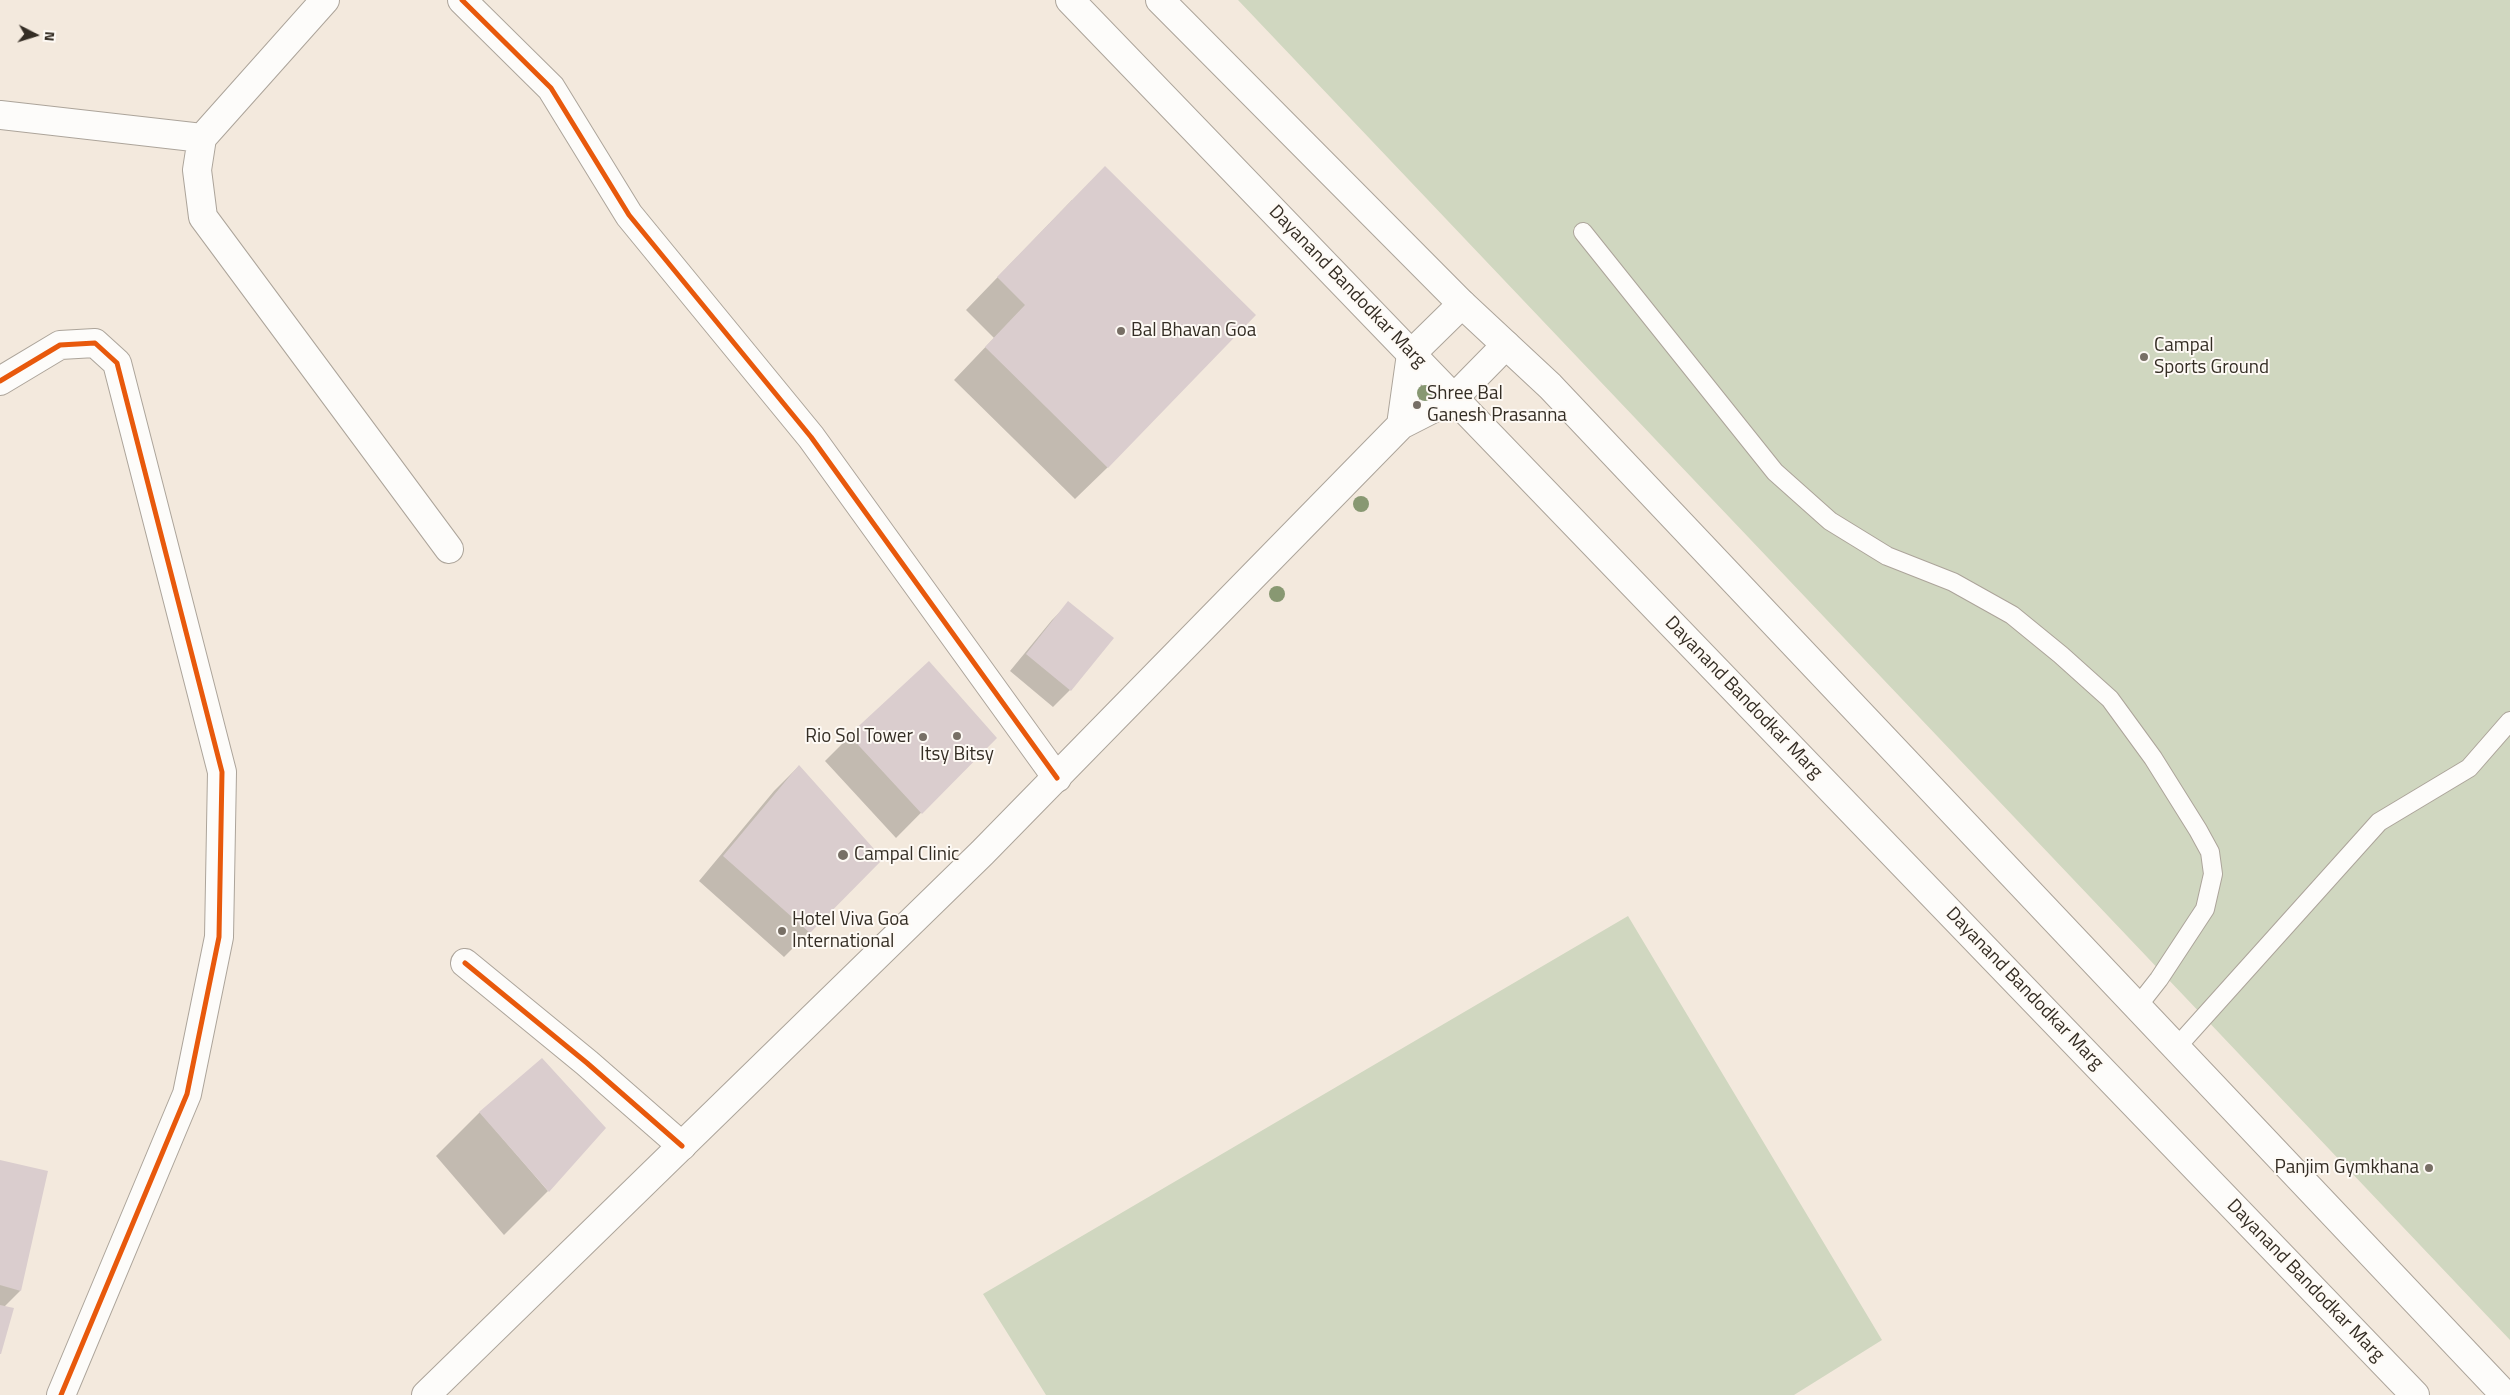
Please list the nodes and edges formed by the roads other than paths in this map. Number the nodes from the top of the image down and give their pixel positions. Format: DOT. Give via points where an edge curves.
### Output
graph roads {
  1 [pos="325,0"];
  2 [pos="462,0"];
  3 [pos="1070,0"];
  4 [pos="1160,0"];
  5 [pos="0,115"];
  6 [pos="202,138"];
  7 [pos="1583,232"];
  8 [pos="1462,304"];
  9 [pos="1506,345"];
  10 [pos="1412,354"];
  11 [pos="0,381"];
  12 [pos="1454,398"];
  13 [pos="1401,425"];
  14 [pos="449,549"];
  15 [pos="2510,721"];
  16 [pos="1057,778"];
  17 [pos="465,963"];
  18 [pos="2137,1008"];
  19 [pos="2175,1048"];
  20 [pos="682,1146"];
  21 [pos="61,1395"];
  22 [pos="426,1395"];
  23 [pos="2415,1395"];
  24 [pos="2505,1395"];
  1 -- 6 [label="main road"];
  2 -- 16 [label="main road" via="551,88 629,215 811,437"];
  3 -- 10 [label="main road, Dayanand Bandodkar Marg"];
  4 -- 8 [label="main road"];
  5 -- 6 [label="main road"];
  6 -- 14 [label="main road" via="197,170 203,218"];
  7 -- 18 [label="lane" via="1782,478 1830,521 1887,556 1953,582 2012,615 2110,699 2153,758 2210,852 2213,874 2205,909"];
  8 -- 9 [label="main road"];
  8 -- 10 [label="main road"];
  9 -- 12 [label="main road"];
  9 -- 18 [label="main road" via="1550,386"];
  10 -- 12 [label="main road, Dayanand Bandodkar Marg"];
  10 -- 13 [label="main road"];
  11 -- 21 [label="main road" via="60,345 95,343 117,363 222,772 219,937 187,1094"];
  12 -- 13 [label="main road"];
  12 -- 23 [label="main road, Dayanand Bandodkar Marg"];
  13 -- 16 [label="main road"];
  15 -- 19 [label="lane" via="2469,768 2379,822"];
  16 -- 20 [label="main road"];
  17 -- 20 [label="main road"];
  18 -- 19 [label="main road"];
  19 -- 24 [label="main road"];
  20 -- 22 [label="main road"];
}
